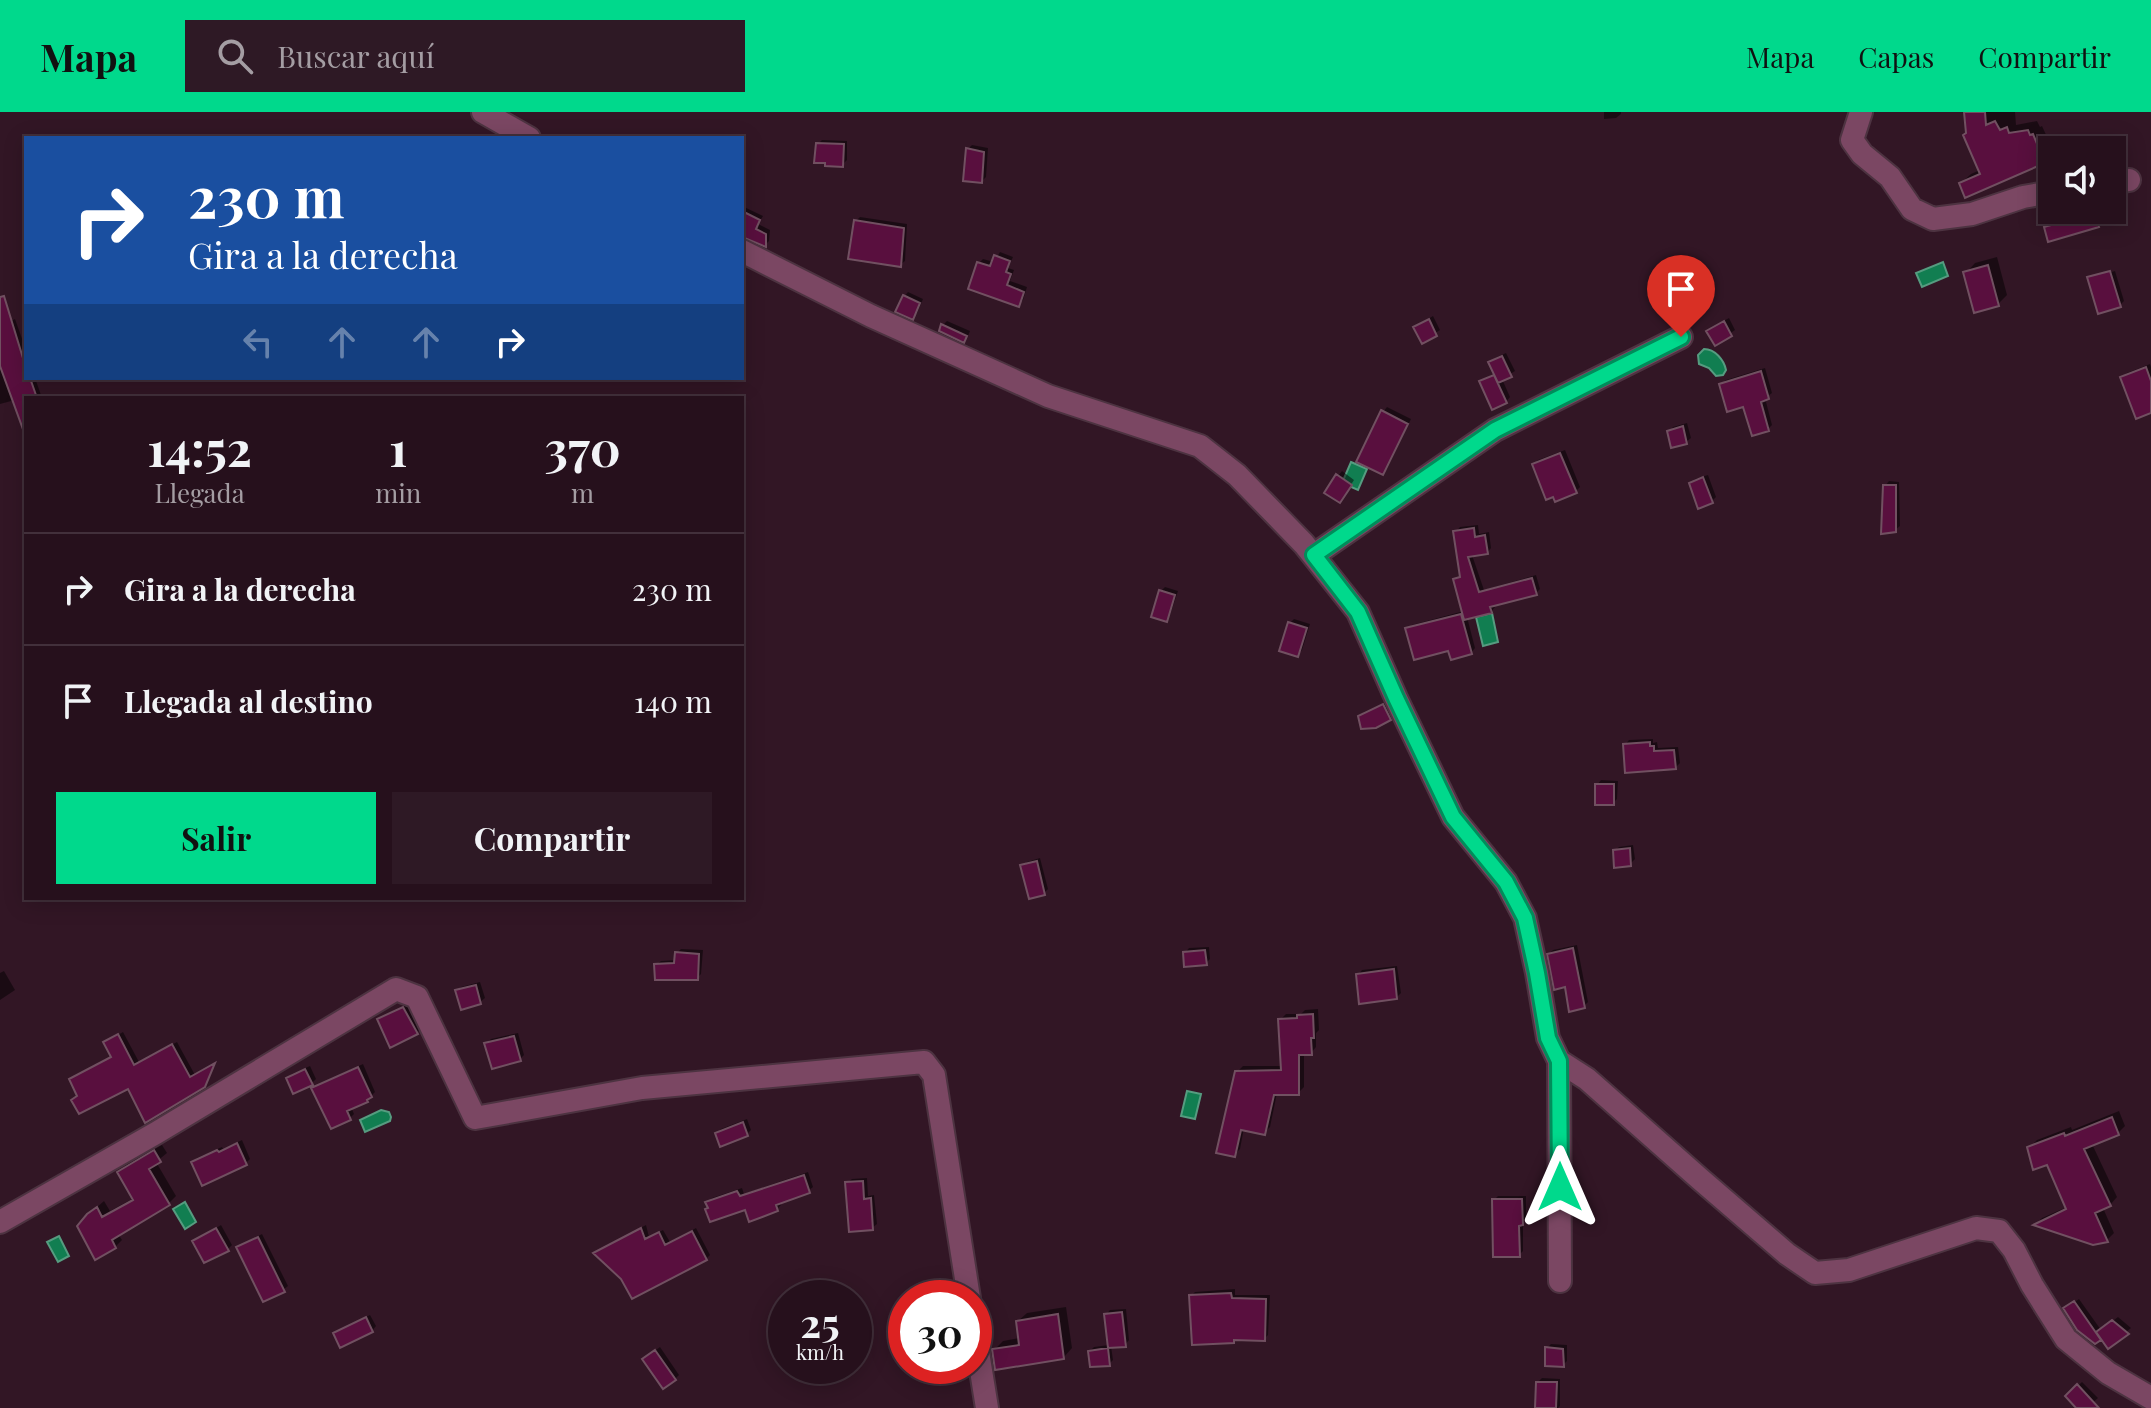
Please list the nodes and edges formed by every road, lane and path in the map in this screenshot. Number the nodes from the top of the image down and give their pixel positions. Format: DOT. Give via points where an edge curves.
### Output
graph roads {
  1 [pos="483,112"];
  2 [pos="1861,112"];
  3 [pos="525,136"];
  4 [pos="2038,194"];
  5 [pos="744,252"];
  6 [pos="1681,337"];
  7 [pos="1314,555"];
  8 [pos="1559,1061"];
  9 [pos="0,1222"];
  10 [pos="966,1280"];
  11 [pos="1560,1281"];
  12 [pos="983,1384"];
  13 [pos="2151,1398"];
  14 [pos="987,1408"];
  1 -- 3 [label="street"];
  2 -- 4 [label="street" via="1852,140 1890,177 1912,209 1933,219 1972,214"];
  5 -- 7 [label="street" via="1048,396 1200,446 1237,475"];
  6 -- 7 [label="street" via="1495,430"];
  7 -- 8 [label="street" via="1358,612 1453,817 1506,882 1525,918 1548,1038"];
  8 -- 11 [label="street"];
  8 -- 13 [label="street" via="1815,1273 1849,1270 1976,1228 1999,1231 2066,1339"];
  9 -- 10 [label="street" via="396,989 417,997 475,1118 642,1088 924,1062 934,1075"];
  12 -- 14 [label="street"];
}
